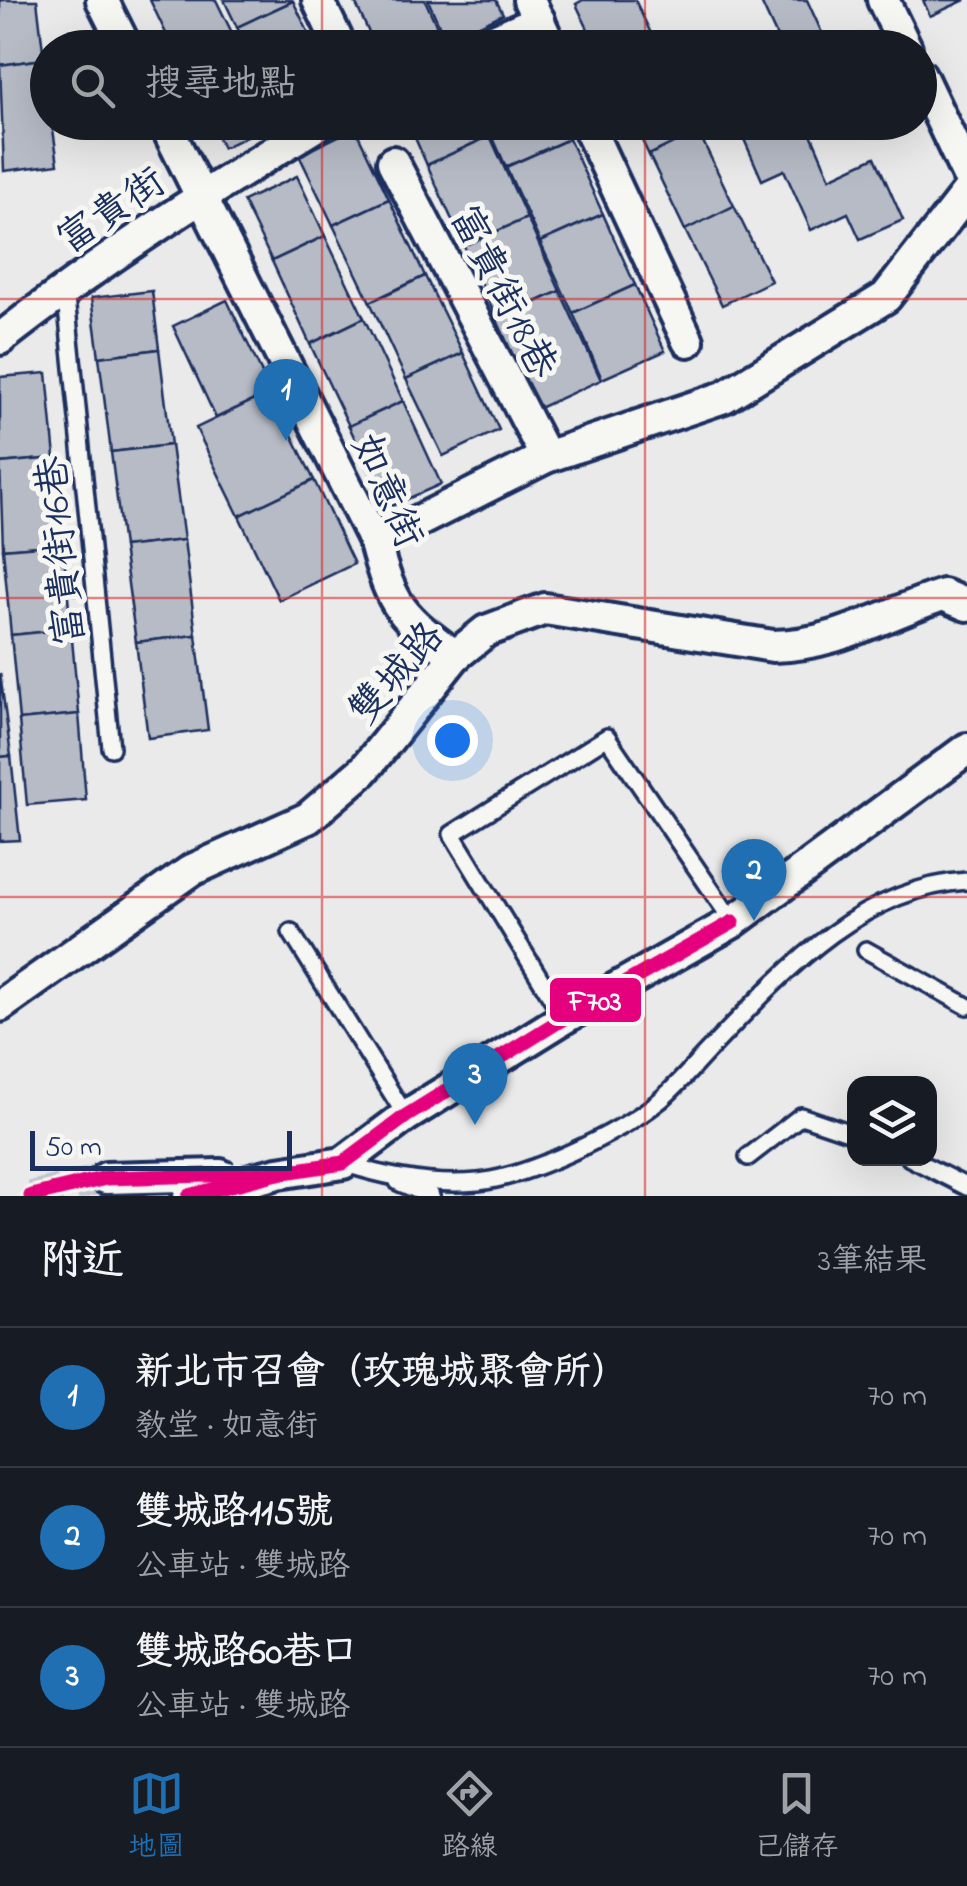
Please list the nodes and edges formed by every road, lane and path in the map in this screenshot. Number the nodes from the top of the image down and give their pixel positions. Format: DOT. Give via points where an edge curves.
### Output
graph roads {
  1 [pos="102,0"];
  2 [pos="318,0"];
  3 [pos="883,0"];
  4 [pos="117,30"];
  5 [pos="333,30"];
  6 [pos="897,30"];
  7 [pos="937,111"];
  8 [pos="173,140"];
  9 [pos="293,140"];
  10 [pos="594,140"];
  11 [pos="393,162"];
  12 [pos="967,174"];
  13 [pos="967,193"];
  14 [pos="201,196"];
  15 [pos="65,288"];
  16 [pos="0,339"];
  17 [pos="688,340"];
  18 [pos="546,457"];
  19 [pos="375,543"];
  20 [pos="967,605"];
  21 [pos="455,656"];
  22 [pos="111,748"];
  23 [pos="967,748"];
  24 [pos="967,881"];
  25 [pos="732,922"];
  26 [pos="291,932"];
  27 [pos="866,950"];
  28 [pos="0,1006"];
  29 [pos="967,1006"];
  30 [pos="564,1018"];
  31 [pos="406,1116"];
  32 [pos="847,1132"];
  33 [pos="748,1157"];
  34 [pos="343,1163"];
  35 [pos="926,1166"];
  36 [pos="278,1173"];
  37 [pos="386,1177"];
  38 [pos="106,1178"];
  39 [pos="967,1187"];
  40 [pos="189,1196"];
  41 [pos="431,1196"];
  1 -- 4 [label="street"];
  2 -- 5 [label="street"];
  3 -- 6 [label="street"];
  7 -- 12 [label="street"];
  8 -- 14 [label="street, 如意街"];
  9 -- 14 [label="street, 富貴街"];
  10 -- 17 [label="street"];
  11 -- 18 [label="street, 富貴街18巷"];
  13 -- 18 [label="street" via="886,298 724,397"];
  14 -- 15 [label="street, 富貴街"];
  14 -- 19 [label="street, 如意街"];
  15 -- 16 [label="street, 富貴街"];
  15 -- 22 [label="lane, 富貴街16巷"];
  18 -- 19 [label="street"];
  19 -- 21 [label="street, 如意街" via="388,594 412,624"];
  20 -- 21 [label="street, 雙城路" via="942,595 809,646 545,609 486,632"];
  21 -- 28 [label="street, 雙城路" via="364,770 308,818 192,870"];
  23 -- 25 [label="street"];
  24 -- 37 [label="lane" via="886,901 820,942 659,1101 616,1129 479,1182"];
  25 -- 30 [label="street"];
  25 -- 30 [label="lane" via="607,737 452,834"];
  26 -- 31 [label="lane"];
  27 -- 29 [label="lane"];
  30 -- 31 [label="street"];
  31 -- 34 [label="street"];
  32 -- 33 [label="lane" via="801,1116"];
  34 -- 36 [label="street"];
  34 -- 37 [label="lane"];
  35 -- 39 [label="lane"];
  36 -- 38 [label="street"];
  36 -- 40 [label="street"];
  37 -- 41 [label="lane"];
}
